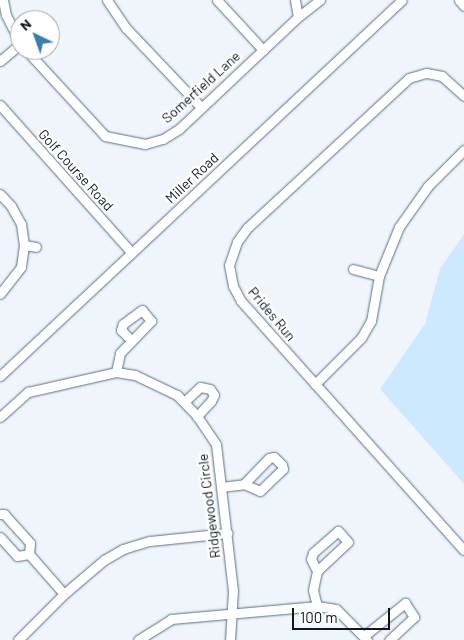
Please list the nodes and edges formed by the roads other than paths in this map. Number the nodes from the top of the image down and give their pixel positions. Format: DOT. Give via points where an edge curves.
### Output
graph roads {
  1 [pos="3,0"];
  2 [pos="107,0"];
  3 [pos="217,0"];
  4 [pos="295,0"];
  5 [pos="320,0"];
  6 [pos="402,0"];
  7 [pos="458,0"];
  8 [pos="464,6"];
  9 [pos="298,17"];
  10 [pos="10,23"];
  11 [pos="263,50"];
  12 [pos="10,52"];
  13 [pos="35,60"];
  14 [pos="0,61"];
  15 [pos="464,96"];
  16 [pos="0,105"];
  17 [pos="200,107"];
  18 [pos="464,150"];
  19 [pos="0,194"];
  20 [pos="24,245"];
  21 [pos="36,248"];
  22 [pos="132,253"];
  23 [pos="353,269"];
  24 [pos="379,276"];
  25 [pos="0,294"];
  26 [pos="131,340"];
  27 [pos="116,372"];
  28 [pos="0,376"];
  29 [pos="315,384"];
  30 [pos="184,402"];
  31 [pos="197,416"];
  32 [pos="0,417"];
  33 [pos="244,484"];
  34 [pos="222,487"];
  35 [pos="0,514"];
  36 [pos="228,533"];
  37 [pos="0,537"];
  38 [pos="464,550"];
  39 [pos="30,554"];
  40 [pos="317,571"];
  41 [pos="64,594"];
  42 [pos="317,606"];
  43 [pos="232,614"];
  44 [pos="149,631"];
  45 [pos="366,638"];
  46 [pos="18,640"];
  47 [pos="138,640"];
  48 [pos="152,640"];
  49 [pos="230,640"];
  50 [pos="389,640"];
  1 -- 10 [label="street"];
  2 -- 17 [label="street" via="126,28"];
  3 -- 11 [label="street"];
  4 -- 9 [label="street"];
  5 -- 9 [label="street, Somerfield Lane"];
  6 -- 22 [label="street, Miller Road"];
  7 -- 8 [label="street"];
  9 -- 11 [label="street, Somerfield Lane"];
  11 -- 17 [label="street, Somerfield Lane"];
  12 -- 14 [label="street"];
  13 -- 17 [label="street, Somerfield Lane" via="104,136 145,144 179,129"];
  15 -- 29 [label="street, Prides Run" via="442,76 426,73 409,78 247,228 238,242 229,265 233,286 241,301"];
  16 -- 22 [label="street, Golf Course Road"];
  18 -- 24 [label="street" via="428,186 399,226"];
  19 -- 20 [label="street" via="20,224"];
  20 -- 21 [label="street"];
  20 -- 25 [label="street" via="21,267"];
  22 -- 28 [label="street, Miller Road"];
  23 -- 24 [label="street"];
  24 -- 29 [label="street" via="371,321 361,338"];
  26 -- 27 [label="street" via="120,353"];
  27 -- 30 [label="street, Ridgewood Circle" via="148,380"];
  27 -- 32 [label="street, Ridgewood Circle" via="28,392"];
  29 -- 38 [label="street, Prides Run"];
  30 -- 31 [label="street, Ridgewood Circle"];
  30 -- 31 [label="street" via="200,387 210,390 214,395 211,401"];
  31 -- 34 [label="street, Ridgewood Circle" via="216,444"];
  33 -- 34 [label="street"];
  34 -- 36 [label="street, Ridgewood Circle"];
  35 -- 39 [label="street" via="4,514 30,543"];
  36 -- 41 [label="street" via="150,541 123,549 104,560"];
  36 -- 43 [label="street, Ridgewood Circle"];
  37 -- 39 [label="street" via="17,556"];
  39 -- 41 [label="street"];
  40 -- 40 [label="street" via="348,542 338,531 313,553 311,559"];
  40 -- 42 [label="street" via="313,590"];
  41 -- 46 [label="street"];
  42 -- 43 [label="street"];
  42 -- 45 [label="street" via="336,609"];
  43 -- 44 [label="street" via="171,619"];
  43 -- 49 [label="street, Ridgewood Circle"];
  44 -- 47 [label="street"];
  44 -- 48 [label="street"];
  45 -- 50 [label="street" via="405,603 414,617"];
}
